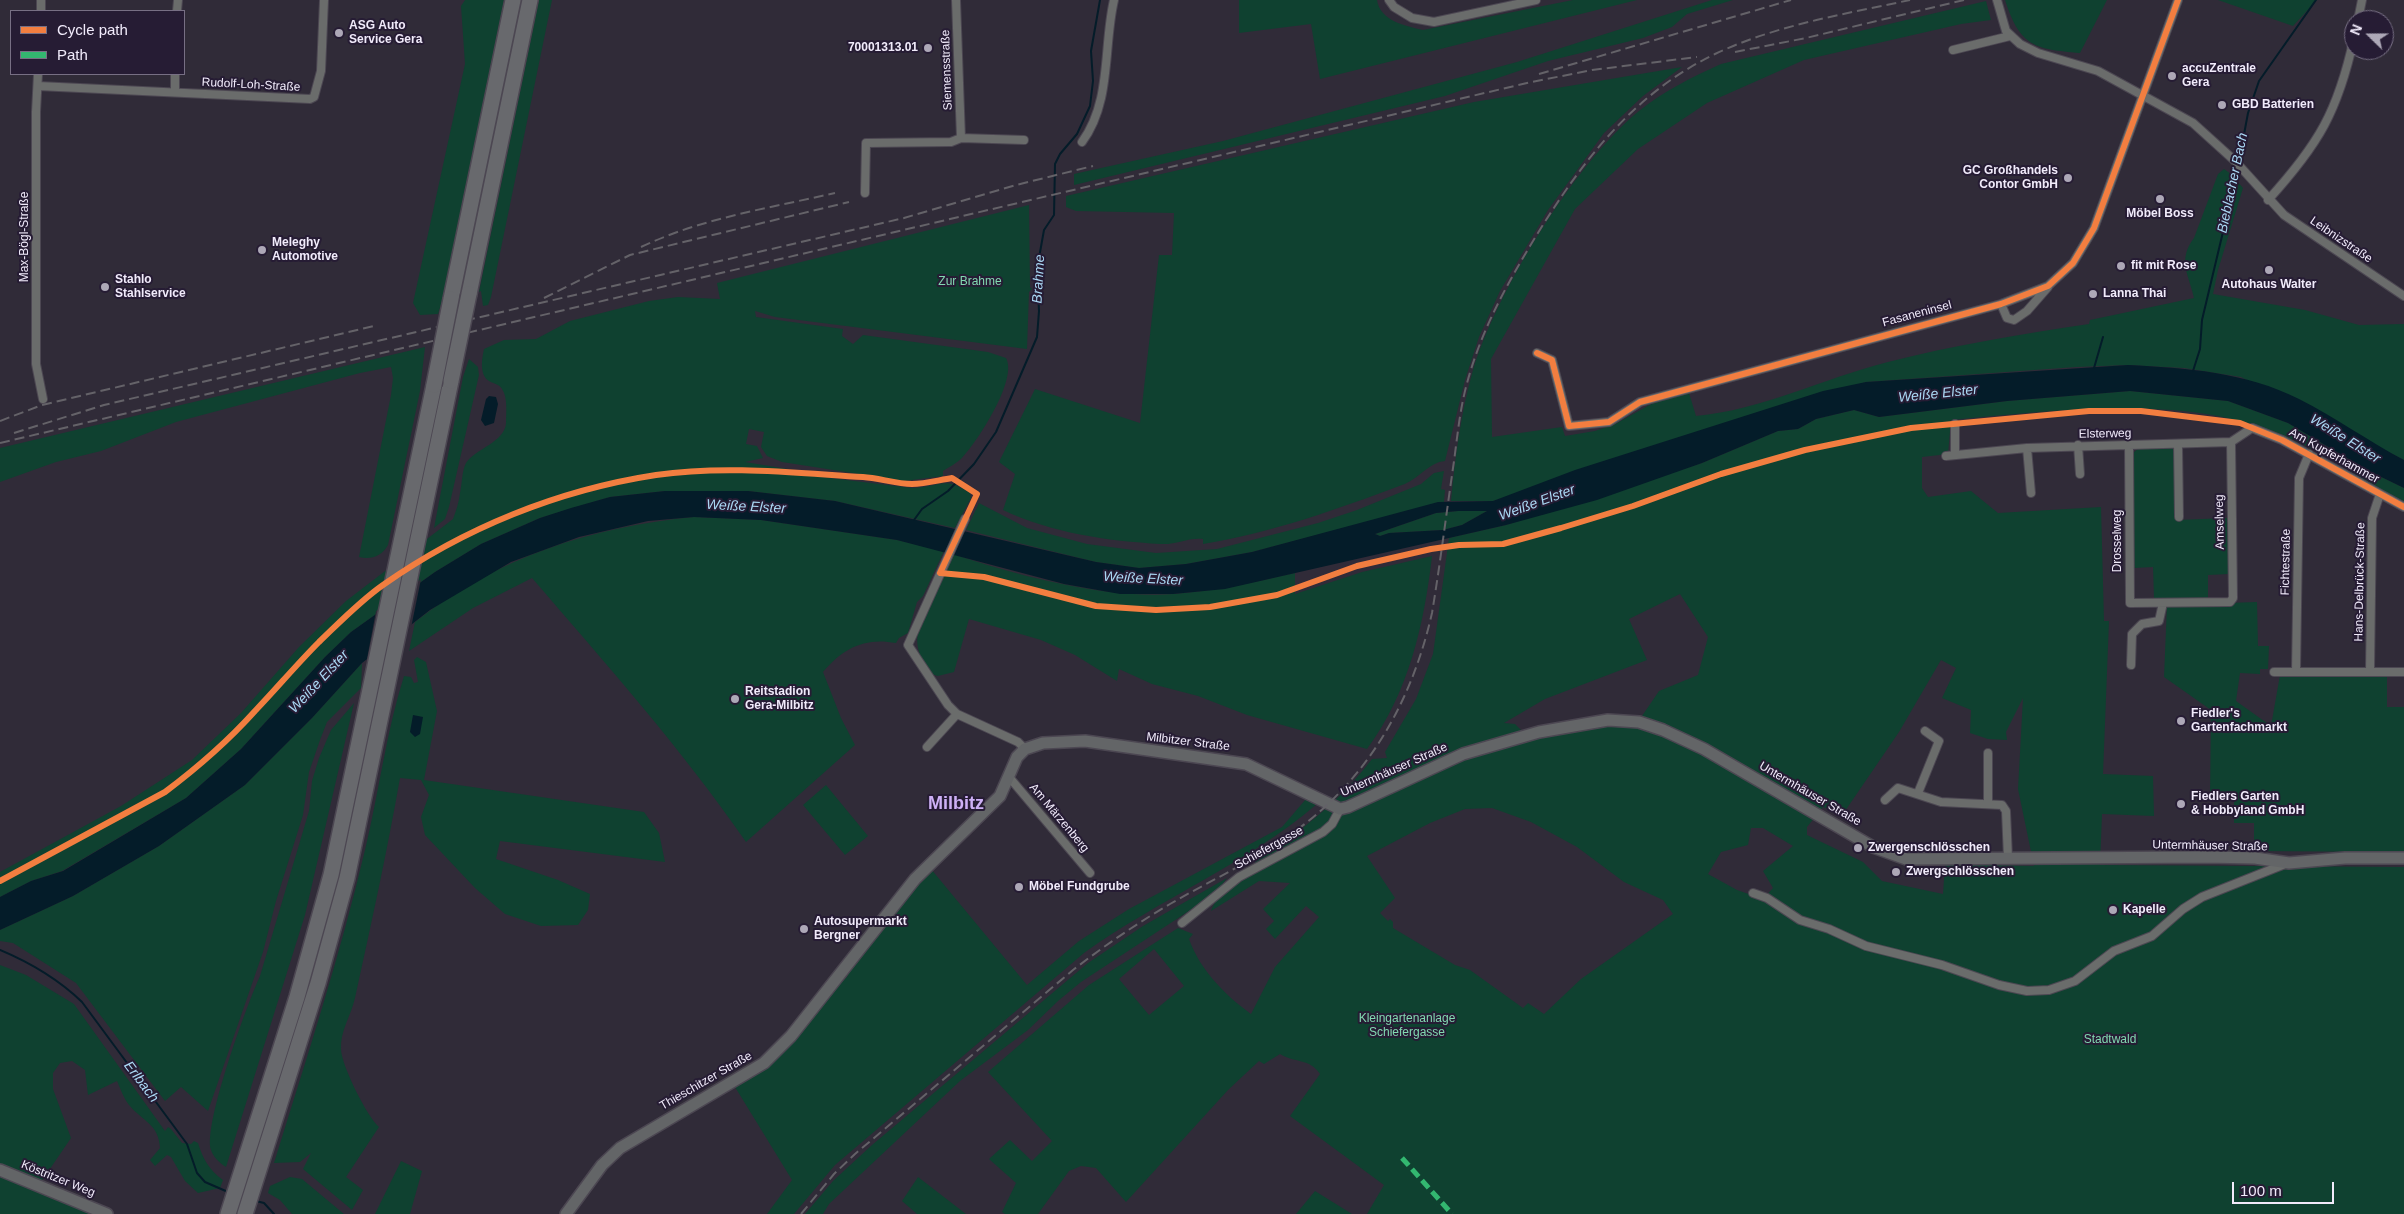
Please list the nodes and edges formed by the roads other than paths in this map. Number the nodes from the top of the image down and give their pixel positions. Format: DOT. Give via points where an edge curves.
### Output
graph roads {
  1 [pos="324,0"];
  2 [pos="513,0"];
  3 [pos="530,0"];
  4 [pos="956,0"];
  5 [pos="1114,0"];
  6 [pos="1389,0"];
  7 [pos="1536,0"];
  8 [pos="1997,0"];
  9 [pos="2178,0"];
  10 [pos="2010,36"];
  11 [pos="1953,50"];
  12 [pos="2349,60"];
  13 [pos="38,75"];
  14 [pos="175,75"];
  15 [pos="38,86"];
  16 [pos="174,92"];
  17 [pos="2143,95"];
  18 [pos="961,138"];
  19 [pos="1024,140"];
  20 [pos="1082,142"];
  21 [pos="865,192"];
  22 [pos="2268,200"];
  23 [pos="2048,286"];
  24 [pos="2404,296"];
  25 [pos="2001,304"];
  26 [pos="1537,353"];
  27 [pos="42,400"];
  28 [pos="1954,424"];
  29 [pos="2231,442"];
  30 [pos="2178,444"];
  31 [pos="2078,445"];
  32 [pos="2129,445"];
  33 [pos="2027,448"];
  34 [pos="2308,454"];
  35 [pos="2080,474"];
  36 [pos="2031,493"];
  37 [pos="2380,494"];
  38 [pos="2404,507"];
  39 [pos="2179,517"];
  40 [pos="966,519"];
  41 [pos="2230,602"];
  42 [pos="2163,603"];
  43 [pos="2130,665"];
  44 [pos="2274,672"];
  45 [pos="2296,672"];
  46 [pos="2370,672"];
  47 [pos="2404,672"];
  48 [pos="957,714"];
  49 [pos="1925,731"];
  50 [pos="927,747"];
  51 [pos="1025,749"];
  52 [pos="1988,753"];
  53 [pos="1010,777"];
  54 [pos="1918,792"];
  55 [pos="1885,800"];
  56 [pos="1988,804"];
  57 [pos="1340,808"];
  58 [pos="2008,858"];
  59 [pos="2404,858"];
  60 [pos="2289,862"];
  61 [pos="1090,873"];
  62 [pos="1753,892"];
  63 [pos="1182,924"];
  64 [pos="0,1170"];
  65 [pos="106,1214"];
  66 [pos="228,1214"];
  67 [pos="245,1214"];
  68 [pos="566,1214"];
  1 -- 16 [label="street, Rudolf-Loh-Straße" via="321,71 314,97"];
  2 -- 66 [label="highway, bridge" via="370,698 323,908"];
  3 -- 67 [label="highway, bridge" via="347,878 318,983"];
  4 -- 18 [label="street, Siemensstraße"];
  5 -- 20 [label="street" via="1108,23 1099,111"];
  6 -- 7 [label="street" via="1412,18 1434,22"];
  8 -- 10 [label="street"];
  9 -- 17 [label="street, Fasaneninsel"];
  10 -- 11 [label="street"];
  10 -- 17 [label="street, Leibnizstraße" via="2027,48 2081,64"];
  12 -- 22 [label="street" via="2344,80 2319,136 2306,157"];
  13 -- 15 [label="street, Max-Bögl-Straße"];
  14 -- 16 [label="street"];
  15 -- 16 [label="street, Rudolf-Loh-Straße"];
  15 -- 27 [label="street, Max-Bögl-Straße" via="36,364"];
  17 -- 22 [label="street, Leibnizstraße" via="2194,123 2244,170"];
  17 -- 23 [label="street, Fasaneninsel" via="2094,228 2073,263"];
  18 -- 19 [label="street"];
  18 -- 21 [label="street" via="951,142 866,143"];
  22 -- 24 [label="street, Leibnizstraße" via="2303,229"];
  23 -- 25 [label="street, Fasaneninsel"];
  23 -- 25 [label="street, Fasaneninsel" via="2027,311 2014,320 2008,318"];
  25 -- 26 [label="street, Fasaneninsel" via="1640,402 1609,422 1569,426 1552,360"];
  28 -- 33 [label="street, Elsterweg" via="1950,456"];
  29 -- 30 [label="street, Elsterweg"];
  29 -- 34 [label="street, Am Kupferhammer" via="2252,428"];
  29 -- 41 [label="street, Amselweg" via="2233,598"];
  30 -- 32 [label="street, Elsterweg"];
  30 -- 39 [label="street"];
  31 -- 32 [label="street, Elsterweg"];
  31 -- 33 [label="street, Elsterweg"];
  31 -- 35 [label="street"];
  32 -- 42 [label="street, Drosselweg" via="2130,604"];
  33 -- 36 [label="street"];
  34 -- 37 [label="street, Am Kupferhammer"];
  34 -- 45 [label="street, Fichtestraße" via="2299,478"];
  37 -- 38 [label="street, Am Kupferhammer"];
  37 -- 46 [label="street, Hans-Delbrück-Straße" via="2372,518"];
  40 -- 48 [label="street" via="908,645"];
  41 -- 42 [label="street, Drosselweg"];
  42 -- 43 [label="street" via="2159,621 2142,624 2132,634"];
  44 -- 45 [label="street"];
  45 -- 46 [label="street"];
  46 -- 47 [label="street"];
  48 -- 50 [label="street"];
  48 -- 51 [label="street" via="1018,742"];
  49 -- 54 [label="street" via="1940,739"];
  51 -- 53 [label="main road" via="1017,756"];
  51 -- 57 [label="main road, Milbitzer Straße" via="1043,743 1085,741 1246,764"];
  52 -- 56 [label="street"];
  53 -- 61 [label="street, Am Märzenberg"];
  53 -- 68 [label="main road, Thieschitzer Straße" via="992,807 944,848 887,913 792,1035 764,1063 620,1148 602,1166"];
  54 -- 55 [label="street" via="1898,788"];
  54 -- 56 [label="street" via="1941,802"];
  56 -- 58 [label="street" via="2002,805 2006,811"];
  57 -- 58 [label="main road, Untermhäuser Straße" via="1463,754 1539,732 1616,720 1639,722 1704,749 1873,848 1906,859"];
  57 -- 63 [label="street, Schiefergasse" via="1332,824 1323,832 1239,877"];
  58 -- 60 [label="main road, Untermhäuser Straße" via="2255,858"];
  59 -- 60 [label="main road, Untermhäuser Straße"];
  60 -- 62 [label="street, Untermhäuser Straße" via="2202,897 2152,936 2114,951 2074,981 2049,990 2027,991 1999,985 1942,965 1866,946 1800,920 1768,898"];
  64 -- 65 [label="main road, Köstritzer Weg"];
}
